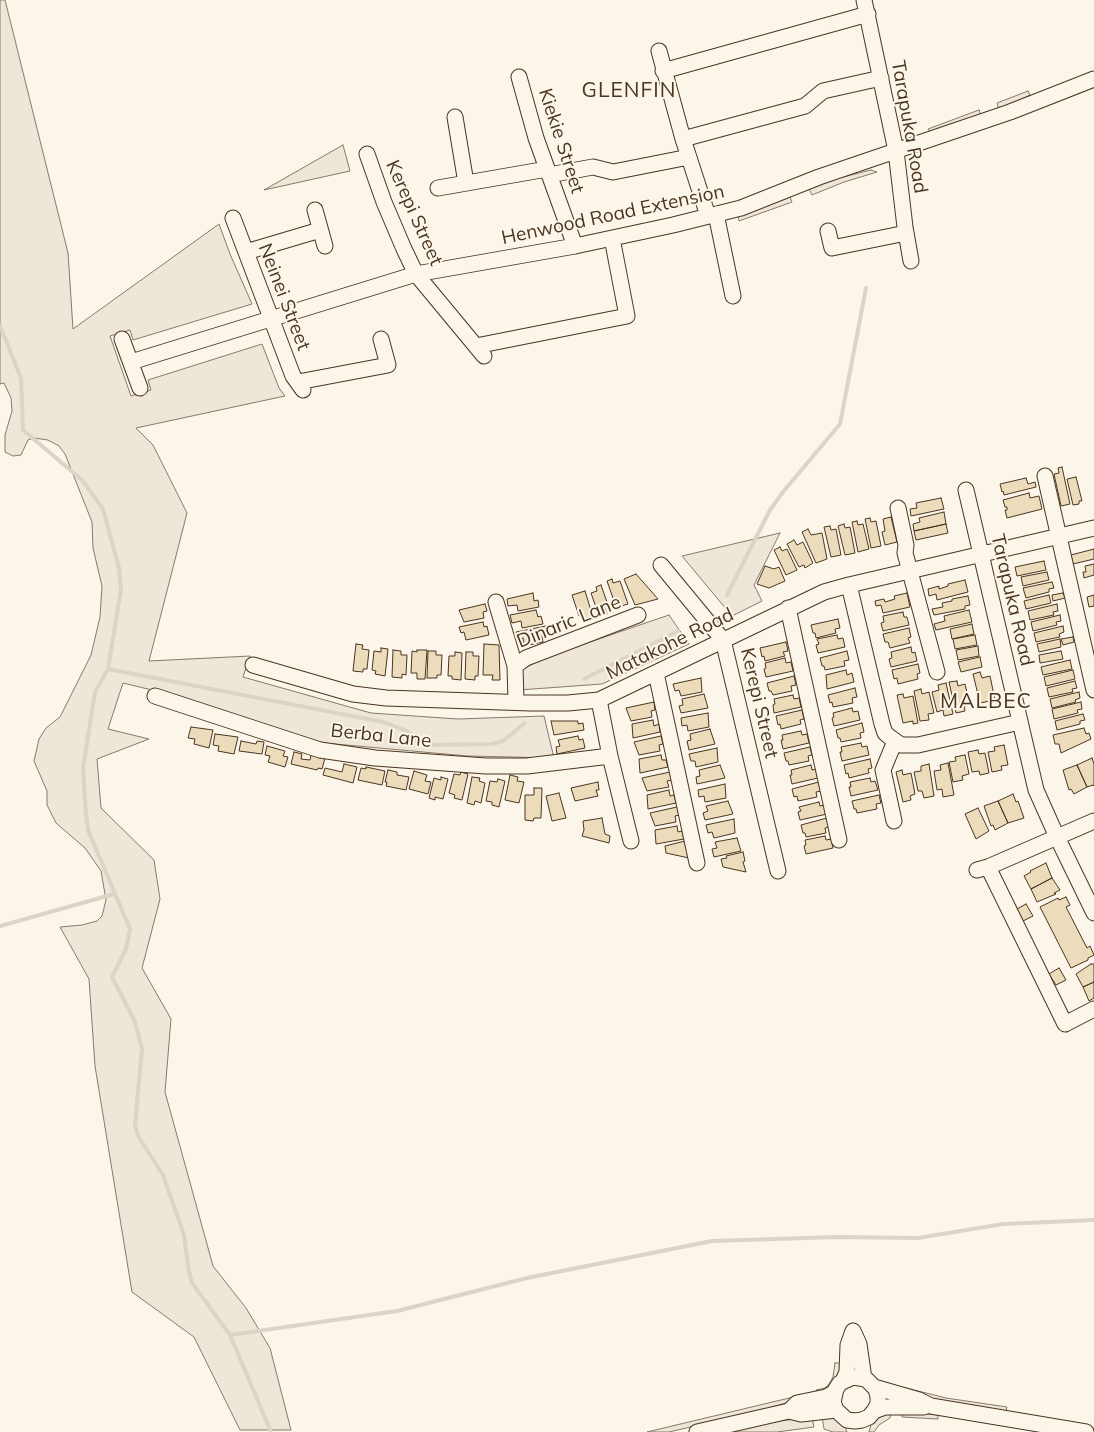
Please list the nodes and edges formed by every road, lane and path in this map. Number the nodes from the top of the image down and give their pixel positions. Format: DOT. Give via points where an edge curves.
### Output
graph roads {
  1 [pos="866,7"];
  2 [pos="659,51"];
  3 [pos="663,71"];
  4 [pos="519,77"];
  5 [pos="881,78"];
  6 [pos="1094,79"];
  7 [pos="455,117"];
  8 [pos="683,139"];
  9 [pos="896,151"];
  10 [pos="367,154"];
  11 [pos="689,157"];
  12 [pos="548,172"];
  13 [pos="466,183"];
  14 [pos="438,188"];
  15 [pos="315,210"];
  16 [pos="712,215"];
  17 [pos="233,218"];
  18 [pos="320,230"];
  19 [pos="828,231"];
  20 [pos="906,232"];
  21 [pos="612,238"];
  22 [pos="325,246"];
  23 [pos="574,246"];
  24 [pos="246,252"];
  25 [pos="911,261"];
  26 [pos="416,274"];
  27 [pos="732,296"];
  28 [pos="272,318"];
  29 [pos="122,339"];
  30 [pos="381,339"];
  31 [pos="131,362"];
  32 [pos="140,388"];
  33 [pos="1045,476"];
  34 [pos="966,490"];
  35 [pos="898,508"];
  36 [pos="1094,528"];
  37 [pos="1059,536"];
  38 [pos="981,554"];
  39 [pos="661,565"];
  40 [pos="911,570"];
  41 [pos="849,584"];
  42 [pos="496,602"];
  43 [pos="788,608"];
  44 [pos="638,616"];
  45 [pos="723,640"];
  46 [pos="253,665"];
  47 [pos="515,666"];
  48 [pos="937,672"];
  49 [pos="656,673"];
  50 [pos="1094,690"];
  51 [pos="155,696"];
  52 [pos="599,700"];
  53 [pos="516,702"];
  54 [pos="1020,722"];
  55 [pos="895,741"];
  56 [pos="610,756"];
  57 [pos="894,821"];
  58 [pos="1094,822"];
  59 [pos="1057,838"];
  60 [pos="631,840"];
  61 [pos="839,840"];
  62 [pos="697,863"];
  63 [pos="778,871"];
  64 [pos="1094,913"];
  65 [pos="1094,1009"];
  66 [pos="869,1383"];
  67 [pos="839,1386"];
  68 [pos="931,1406"];
  69 [pos="788,1411"];
  70 [pos="872,1414"];
  71 [pos="845,1420"];
  72 [pos="697,1432"];
  73 [pos="865,1432"];
  74 [pos="1086,1432"];
  1 -- 3 [label="street"];
  1 -- 5 [label="street, Tarapuka Road"];
  2 -- 3 [label="street"];
  3 -- 8 [label="street"];
  4 -- 12 [label="street, Kiekie Street"];
  5 -- 8 [label="street" via="823,91 804,106"];
  5 -- 9 [label="street, Tarapuka Road"];
  6 -- 9 [label="street, Henwood Road Extension" via="1002,116"];
  7 -- 13 [label="street"];
  8 -- 11 [label="street"];
  9 -- 16 [label="street, Henwood Road Extension" via="741,208"];
  9 -- 20 [label="street, Tarapuka Road"];
  10 -- 26 [label="street, Kerepi Street"];
  11 -- 12 [label="street" via="613,172 593,167"];
  11 -- 16 [label="street"];
  12 -- 13 [label="street"];
  12 -- 23 [label="street, Kiekie Street"];
  13 -- 14 [label="street"];
  15 -- 18 [label="street"];
  16 -- 21 [label="street, Henwood Road Extension"];
  16 -- 27 [label="street"];
  17 -- 24 [label="street, Neinei Street"];
  18 -- 22 [label="street"];
  18 -- 24 [label="street"];
  19 -- 20 [label="street" via="832,248"];
  20 -- 25 [label="street, Tarapuka Road"];
  21 -- 23 [label="street, Henwood Road Extension"];
  21 -- 26 [label="street, Kerepi Street" via="627,316 480,351"];
  23 -- 26 [label="street, Henwood Road Extension"];
  24 -- 28 [label="street, Neinei Street"];
  26 -- 28 [label="street, Henwood Road Extension"];
  28 -- 30 [label="street, Neinei Street" via="293,376 300,386 388,365"];
  28 -- 31 [label="street, Henwood Road Extension"];
  29 -- 31 [label="street"];
  31 -- 32 [label="street"];
  33 -- 37 [label="street"];
  34 -- 38 [label="street, Tarapuka Road"];
  35 -- 40 [label="street"];
  36 -- 37 [label="street, Matakohe Road"];
  37 -- 38 [label="street, Matakohe Road"];
  37 -- 50 [label="street"];
  38 -- 40 [label="street, Matakohe Road"];
  38 -- 54 [label="street, Tarapuka Road"];
  39 -- 45 [label="street, Kerepi Street"];
  40 -- 41 [label="street, Matakohe Road"];
  40 -- 48 [label="street"];
  41 -- 43 [label="street, Matakohe Road"];
  41 -- 55 [label="street" via="882,724 885,733"];
  42 -- 47 [label="street, Dinaric Lane"];
  43 -- 45 [label="street, Matakohe Road"];
  43 -- 61 [label="street"];
  44 -- 47 [label="street, Dinaric Lane" via="526,658"];
  45 -- 49 [label="street, Matakohe Road"];
  45 -- 63 [label="street, Kerepi Street"];
  46 -- 53 [label="street, Matakohe Road" via="353,694"];
  47 -- 53 [label="street, Dinaric Lane"];
  49 -- 52 [label="street, Matakohe Road"];
  49 -- 62 [label="street"];
  51 -- 56 [label="street, Berba Lane" via="320,750 375,758 519,766"];
  52 -- 53 [label="street, Matakohe Road"];
  52 -- 56 [label="street"];
  54 -- 55 [label="street" via="918,745 908,746"];
  54 -- 59 [label="street, Tarapuka Road" via="1036,790"];
  55 -- 57 [label="street" via="883,770"];
  56 -- 60 [label="street"];
  58 -- 59 [label="street"];
  59 -- 64 [label="street, Tarapuka Road"];
  59 -- 65 [label="street" via="982,869 1066,1024"];
  66 -- 67 [label="street" via="853,1377"];
  66 -- 67 [label="street" via="853,1331 848,1345 846,1372"];
  66 -- 68 [label="street"];
  66 -- 70 [label="street" via="878,1397"];
  67 -- 69 [label="street" via="826,1396 797,1403"];
  67 -- 71 [label="street" via="834,1402"];
  68 -- 70 [label="street" via="885,1407"];
  68 -- 74 [label="street"];
  69 -- 71 [label="street"];
  69 -- 72 [label="street"];
  70 -- 71 [label="street" via="862,1420"];
  70 -- 73 [label="street"];
}
